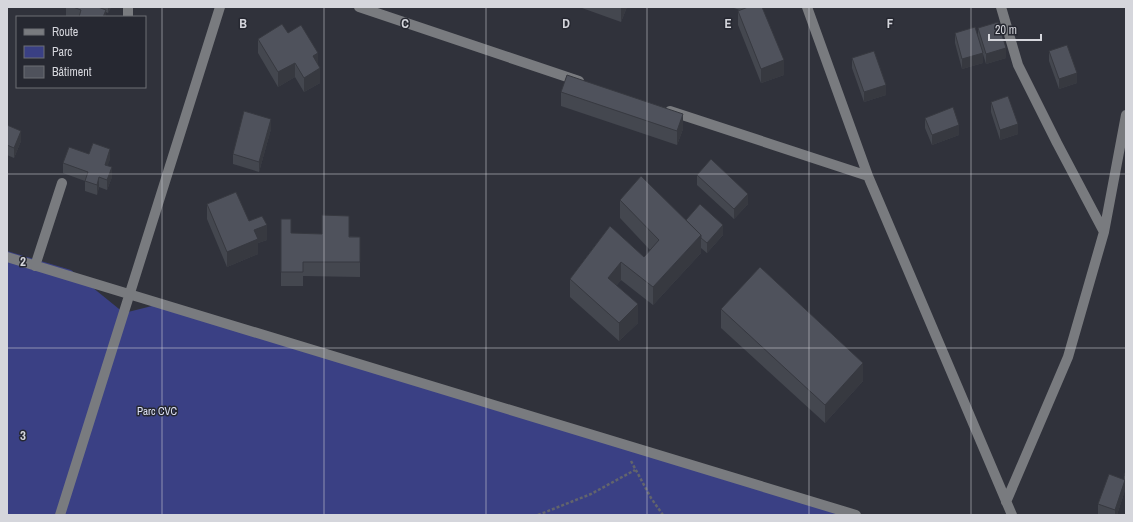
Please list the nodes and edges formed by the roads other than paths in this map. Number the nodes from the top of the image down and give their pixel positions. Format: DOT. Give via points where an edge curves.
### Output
graph roads {
  1 [pos="220,7"];
  2 [pos="359,7"];
  3 [pos="807,7"];
  4 [pos="1001,7"];
  5 [pos="591,85"];
  6 [pos="658,107"];
  7 [pos="1126,115"];
  8 [pos="868,176"];
  9 [pos="62,183"];
  10 [pos="1104,232"];
  11 [pos="7,257"];
  12 [pos="36,266"];
  13 [pos="129,295"];
  14 [pos="1006,502"];
  15 [pos="60,515"];
  16 [pos="856,515"];
  17 [pos="1012,515"];
  1 -- 13 [label="street"];
  2 -- 5 [label="street"];
  3 -- 8 [label="street"];
  4 -- 10 [label="street" via="1018,65"];
  6 -- 8 [label="street"];
  7 -- 10 [label="street"];
  8 -- 14 [label="street"];
  9 -- 12 [label="street"];
  10 -- 14 [label="street" via="1068,358"];
  11 -- 12 [label="street"];
  12 -- 13 [label="street"];
  13 -- 15 [label="street"];
  13 -- 16 [label="street"];
  14 -- 17 [label="street"];
}
